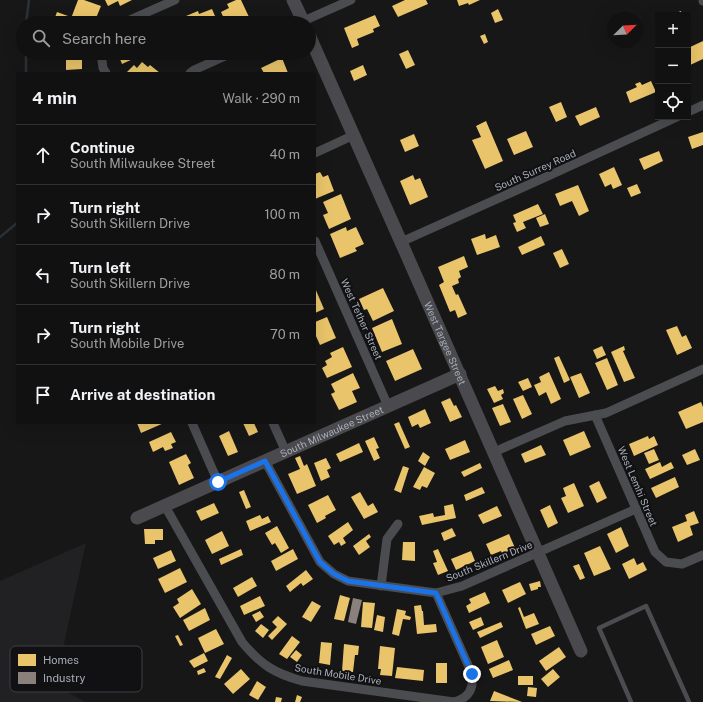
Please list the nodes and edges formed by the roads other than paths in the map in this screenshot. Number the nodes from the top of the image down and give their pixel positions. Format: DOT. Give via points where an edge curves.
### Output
graph roads {
  1 [pos="175,0"];
  2 [pos="293,0"];
  3 [pos="351,0"];
  4 [pos="139,16"];
  5 [pos="300,16"];
  6 [pos="315,16"];
  7 [pos="316,51"];
  8 [pos="102,60"];
  9 [pos="216,60"];
  10 [pos="106,72"];
  11 [pos="191,72"];
  12 [pos="703,105"];
  13 [pos="691,111"];
  14 [pos="671,120"];
  15 [pos="354,135"];
  16 [pos="316,153"];
  17 [pos="401,242"];
  18 [pos="316,243"];
  19 [pos="703,370"];
  20 [pos="460,374"];
  21 [pos="388,406"];
  22 [pos="595,415"];
  23 [pos="192,424"];
  24 [pos="272,424"];
  25 [pos="286,452"];
  26 [pos="494,452"];
  27 [pos="265,461"];
  28 [pos="218,482"];
  29 [pos="166,506"];
  30 [pos="636,509"];
  31 [pos="137,518"];
  32 [pos="398,524"];
  33 [pos="538,553"];
  34 [pos="703,555"];
  35 [pos="381,586"];
  36 [pos="436,593"];
  37 [pos="581,651"];
  38 [pos="454,702"];
  39 [pos="631,702"];
  40 [pos="689,702"];
  1 -- 4 [label="street"];
  2 -- 5 [label="street"];
  3 -- 6 [label="street"];
  7 -- 15 [label="street, West Targee Street"];
  8 -- 10 [label="street"];
  9 -- 11 [label="street"];
  12 -- 13 [label="street"];
  14 -- 17 [label="street, South Surrey Road"];
  15 -- 16 [label="street"];
  15 -- 17 [label="street, West Targee Street"];
  17 -- 20 [label="street, West Targee Street"];
  18 -- 21 [label="street, West Tether Street"];
  19 -- 22 [label="street" via="606,413"];
  20 -- 21 [label="street, South Milwaukee Street"];
  20 -- 26 [label="street, West Targee Street"];
  21 -- 25 [label="street, South Milwaukee Street"];
  22 -- 26 [label="street" via="565,421"];
  22 -- 30 [label="street, West Lemhi Street"];
  23 -- 28 [label="street"];
  24 -- 25 [label="street"];
  25 -- 27 [label="street, South Milwaukee Street"];
  26 -- 33 [label="street, West Targee Street"];
  27 -- 28 [label="street, South Milwaukee Street"];
  27 -- 35 [label="street, South Skillern Drive" via="320,562 334,574 348,581"];
  28 -- 29 [label="street, South Milwaukee Street"];
  29 -- 31 [label="street, South Milwaukee Street"];
  29 -- 38 [label="street, South Mobile Drive" via="242,642 269,668 302,680"];
  30 -- 33 [label="street, South Skillern Drive"];
  30 -- 34 [label="street, West Lemhi Street" via="655,552 666,562 682,564"];
  32 -- 35 [label="street" via="387,539"];
  33 -- 36 [label="street, South Skillern Drive" via="462,586"];
  33 -- 37 [label="street, West Targee Street"];
  35 -- 36 [label="street, South Skillern Drive"];
  36 -- 38 [label="street, South Mobile Drive" via="472,674 472,689 467,696"];
  39 -- 40 [label="lane" via="599,628 646,606"];
}
